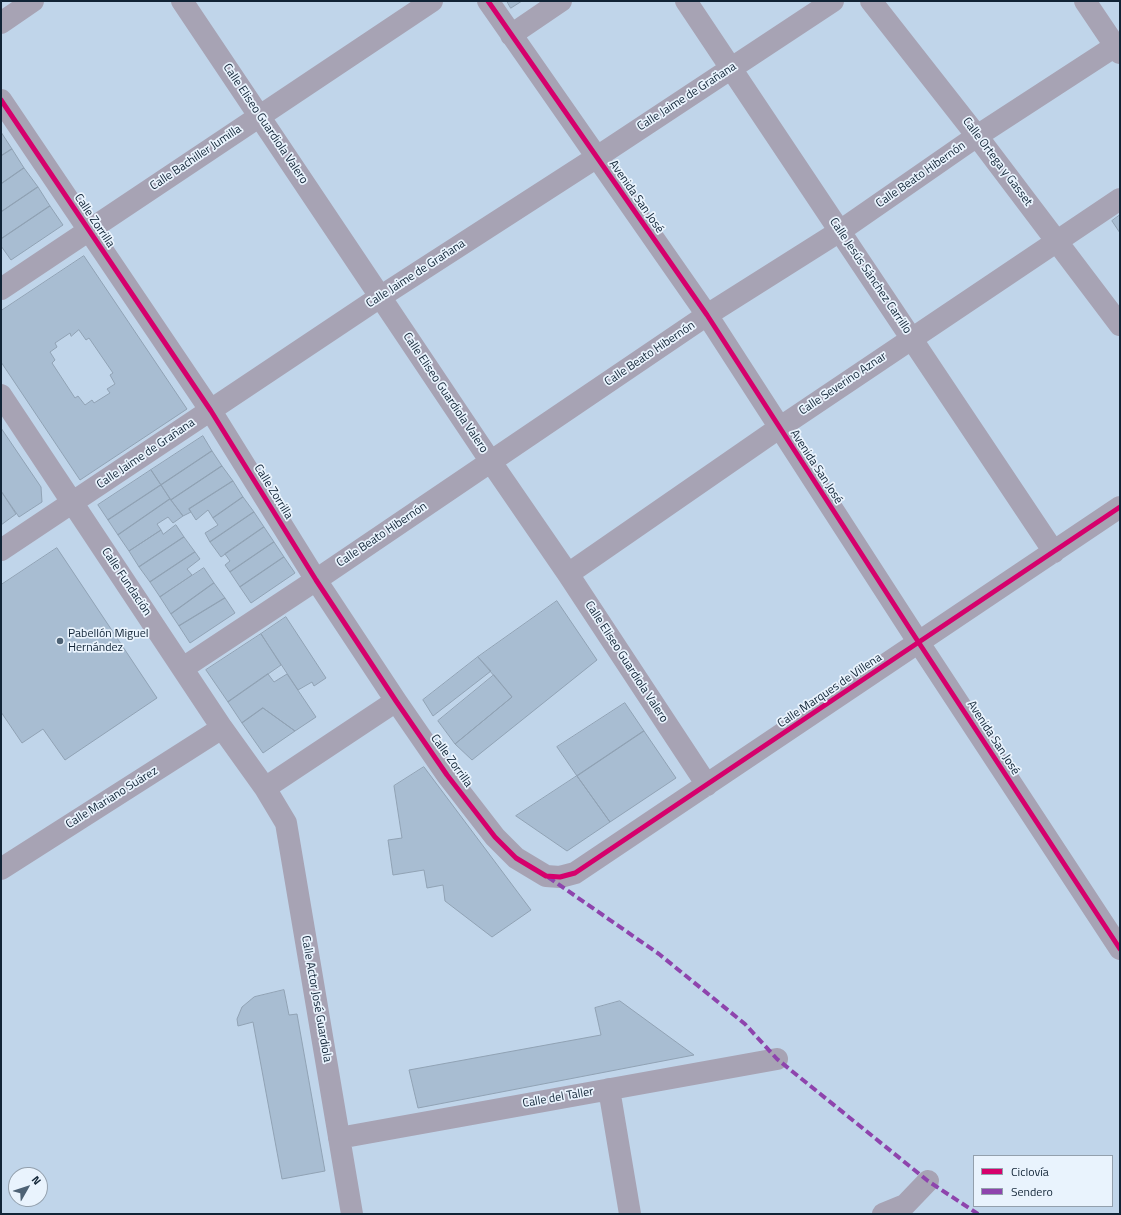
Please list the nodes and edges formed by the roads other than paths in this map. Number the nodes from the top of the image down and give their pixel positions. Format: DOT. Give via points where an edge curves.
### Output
graph roads {
  1 [pos="32,1"];
  2 [pos="182,1"];
  3 [pos="432,1"];
  4 [pos="488,1"];
  5 [pos="561,1"];
  6 [pos="686,1"];
  7 [pos="833,1"];
  8 [pos="871,1"];
  9 [pos="1084,1"];
  10 [pos="1,23"];
  11 [pos="511,35"];
  12 [pos="1118,47"];
  13 [pos="731,68"];
  14 [pos="1,100"];
  15 [pos="259,116"];
  16 [pos="978,136"];
  17 [pos="596,157"];
  18 [pos="1120,199"];
  19 [pos="88,230"];
  20 [pos="840,231"];
  21 [pos="1056,241"];
  22 [pos="1,288"];
  23 [pos="380,297"];
  24 [pos="706,315"];
  25 [pos="1120,326"];
  26 [pos="911,338"];
  27 [pos="1,395"];
  28 [pos="211,411"];
  29 [pos="779,428"];
  30 [pos="491,462"];
  31 [pos="73,502"];
  32 [pos="1120,507"];
  33 [pos="1,550"];
  34 [pos="1054,552"];
  35 [pos="568,574"];
  36 [pos="316,580"];
  37 [pos="919,643"];
  38 [pos="183,668"];
  39 [pos="396,701"];
  40 [pos="222,728"];
  41 [pos="708,785"];
  42 [pos="265,788"];
  43 [pos="1,868"];
  44 [pos="546,876"];
  45 [pos="1120,949"];
  46 [pos="777,1059"];
  47 [pos="609,1089"];
  48 [pos="339,1138"];
  49 [pos="928,1181"];
  50 [pos="352,1214"];
  51 [pos="630,1214"];
  52 [pos="883,1214"];
  1 -- 10 [label="street"];
  2 -- 15 [label="street, Calle Eliseo Guardiola Valero"];
  3 -- 15 [label="street, Calle Bachiller Jumilla"];
  4 -- 11 [label="street, Avenida San José"];
  5 -- 11 [label="street"];
  6 -- 13 [label="street, Calle Jesús Sánchez Carrillo"];
  7 -- 13 [label="street, Calle Jaime de Grañana"];
  8 -- 16 [label="street, Calle Ortega y Gasset"];
  9 -- 12 [label="street"];
  11 -- 17 [label="street, Avenida San José"];
  12 -- 16 [label="street, Calle Beato Hibernón"];
  13 -- 17 [label="street, Calle Jaime de Grañana"];
  13 -- 20 [label="street, Calle Jesús Sánchez Carrillo"];
  14 -- 19 [label="street, Calle Zorrilla"];
  15 -- 19 [label="street, Calle Bachiller Jumilla"];
  15 -- 23 [label="street, Calle Eliseo Guardiola Valero"];
  16 -- 20 [label="street, Calle Beato Hibernón"];
  16 -- 21 [label="street, Calle Ortega y Gasset"];
  17 -- 23 [label="street, Calle Jaime de Grañana"];
  17 -- 24 [label="street, Avenida San José"];
  18 -- 21 [label="street, Calle Severino Aznar"];
  19 -- 22 [label="street, Calle Bachiller Jumilla"];
  19 -- 28 [label="street, Calle Zorrilla"];
  20 -- 24 [label="street, Calle Beato Hibernón"];
  20 -- 26 [label="street, Calle Jesús Sánchez Carrillo"];
  21 -- 25 [label="street, Calle Ortega y Gasset"];
  21 -- 26 [label="street, Calle Severino Aznar"];
  23 -- 28 [label="street, Calle Jaime de Grañana"];
  23 -- 30 [label="street, Calle Eliseo Guardiola Valero"];
  24 -- 29 [label="street, Avenida San José"];
  24 -- 30 [label="street, Calle Beato Hibernón"];
  26 -- 29 [label="street, Calle Severino Aznar"];
  26 -- 34 [label="street, Calle Jesús Sánchez Carrillo"];
  27 -- 31 [label="street, Calle Fundación"];
  28 -- 31 [label="street, Calle Jaime de Grañana"];
  28 -- 36 [label="street, Calle Zorrilla"];
  29 -- 35 [label="street, Calle Severino Aznar"];
  29 -- 37 [label="street, Avenida San José"];
  30 -- 35 [label="street, Calle Eliseo Guardiola Valero"];
  30 -- 36 [label="street, Calle Beato Hibernón"];
  31 -- 33 [label="street, Calle Jaime de Grañana"];
  31 -- 38 [label="street, Calle Fundación"];
  32 -- 34 [label="street, Calle Marques de Villena"];
  34 -- 37 [label="street, Calle Marques de Villena"];
  35 -- 41 [label="street, Calle Eliseo Guardiola Valero"];
  36 -- 38 [label="street, Calle Beato Hibernón"];
  36 -- 39 [label="street, Calle Zorrilla"];
  37 -- 41 [label="street, Calle Marques de Villena"];
  37 -- 45 [label="street, Avenida San José"];
  38 -- 40 [label="street, Calle Fundación"];
  39 -- 42 [label="street"];
  39 -- 44 [label="street, Calle Zorrilla" via="447,775 495,837 516,858"];
  40 -- 42 [label="street, Calle Fundación"];
  40 -- 43 [label="street, Calle Mariano Suárez"];
  41 -- 44 [label="street, Calle Marques de Villena" via="575,873 560,877"];
  42 -- 48 [label="street, Calle Actor José Guardiola" via="286,823"];
  46 -- 47 [label="street, Calle del Taller"];
  47 -- 48 [label="street, Calle del Taller"];
  47 -- 51 [label="street"];
  48 -- 50 [label="street, Calle Actor José Guardiola"];
  49 -- 52 [label="street" via="905,1205"];
}
